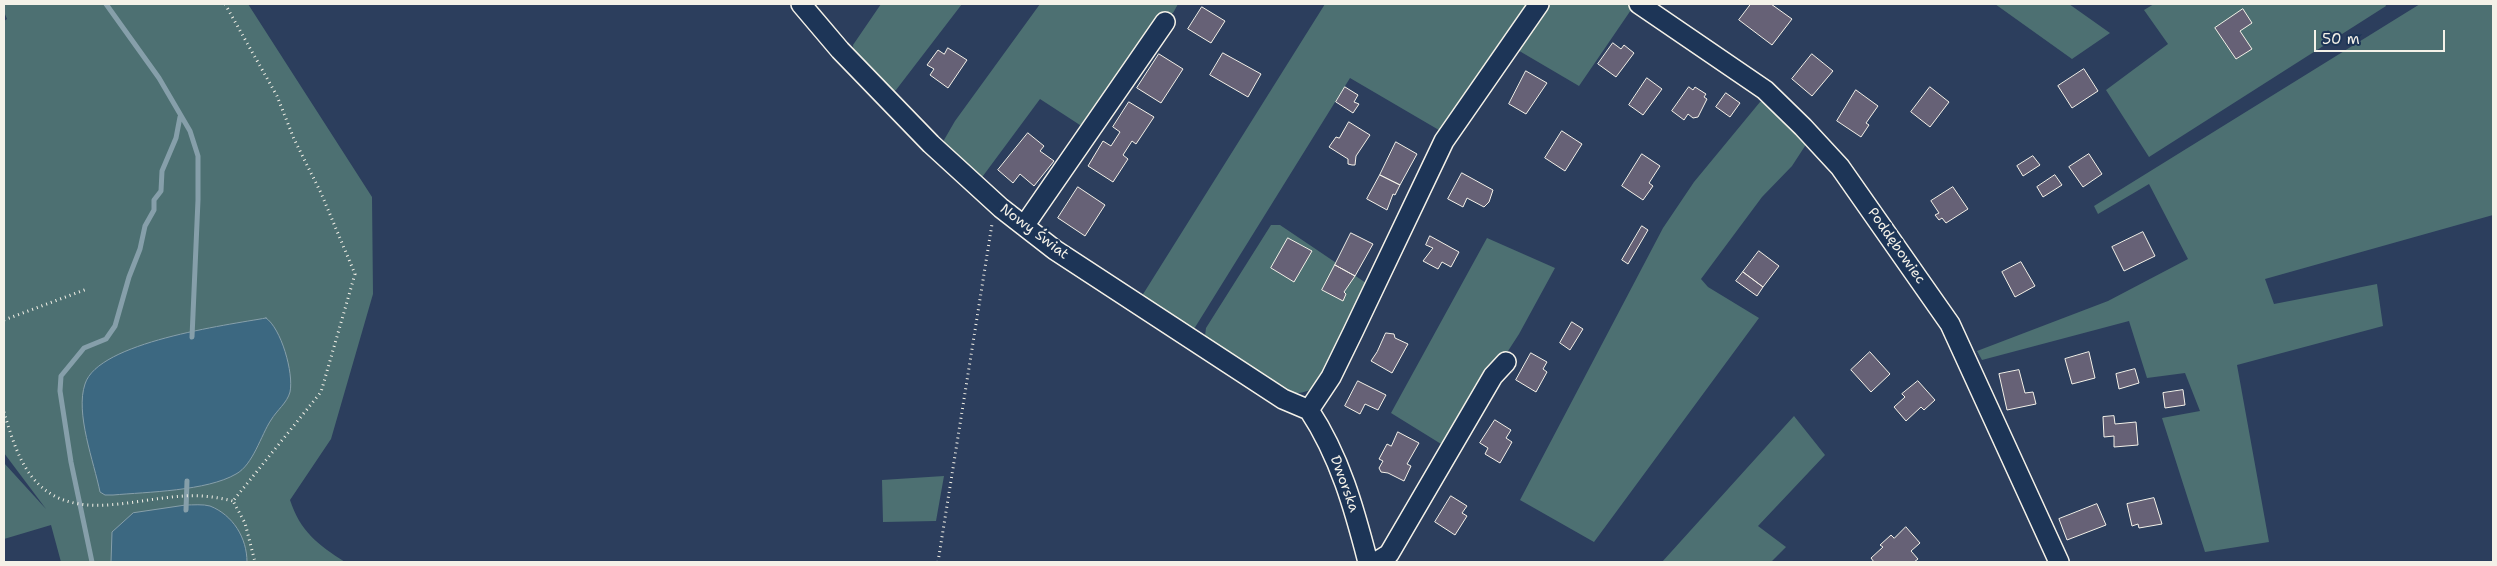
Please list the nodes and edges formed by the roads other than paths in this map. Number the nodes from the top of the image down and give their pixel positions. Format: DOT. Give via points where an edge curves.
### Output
graph roads {
  1 [pos="801,4"];
  2 [pos="1539,4"];
  3 [pos="1639,4"];
  4 [pos="1165,22"];
  5 [pos="1024,226"];
  6 [pos="1506,362"];
  7 [pos="1308,410"];
  8 [pos="1368,562"];
  9 [pos="1376,562"];
  10 [pos="2059,562"];
  1 -- 5 [label="street, Nowy Świat" via="840,50 931,144"];
  2 -- 7 [label="street" via="1444,141 1354,332 1331,377"];
  3 -- 10 [label="street, Poddębowiec" via="1764,90 1840,167 1950,324"];
  4 -- 5 [label="street"];
  5 -- 7 [label="street, Nowy Świat" via="1055,250 1284,399"];
  6 -- 9 [label="street" via="1493,376 1388,554"];
  7 -- 8 [label="street, Dworska" via="1339,464 1352,499"];
}
